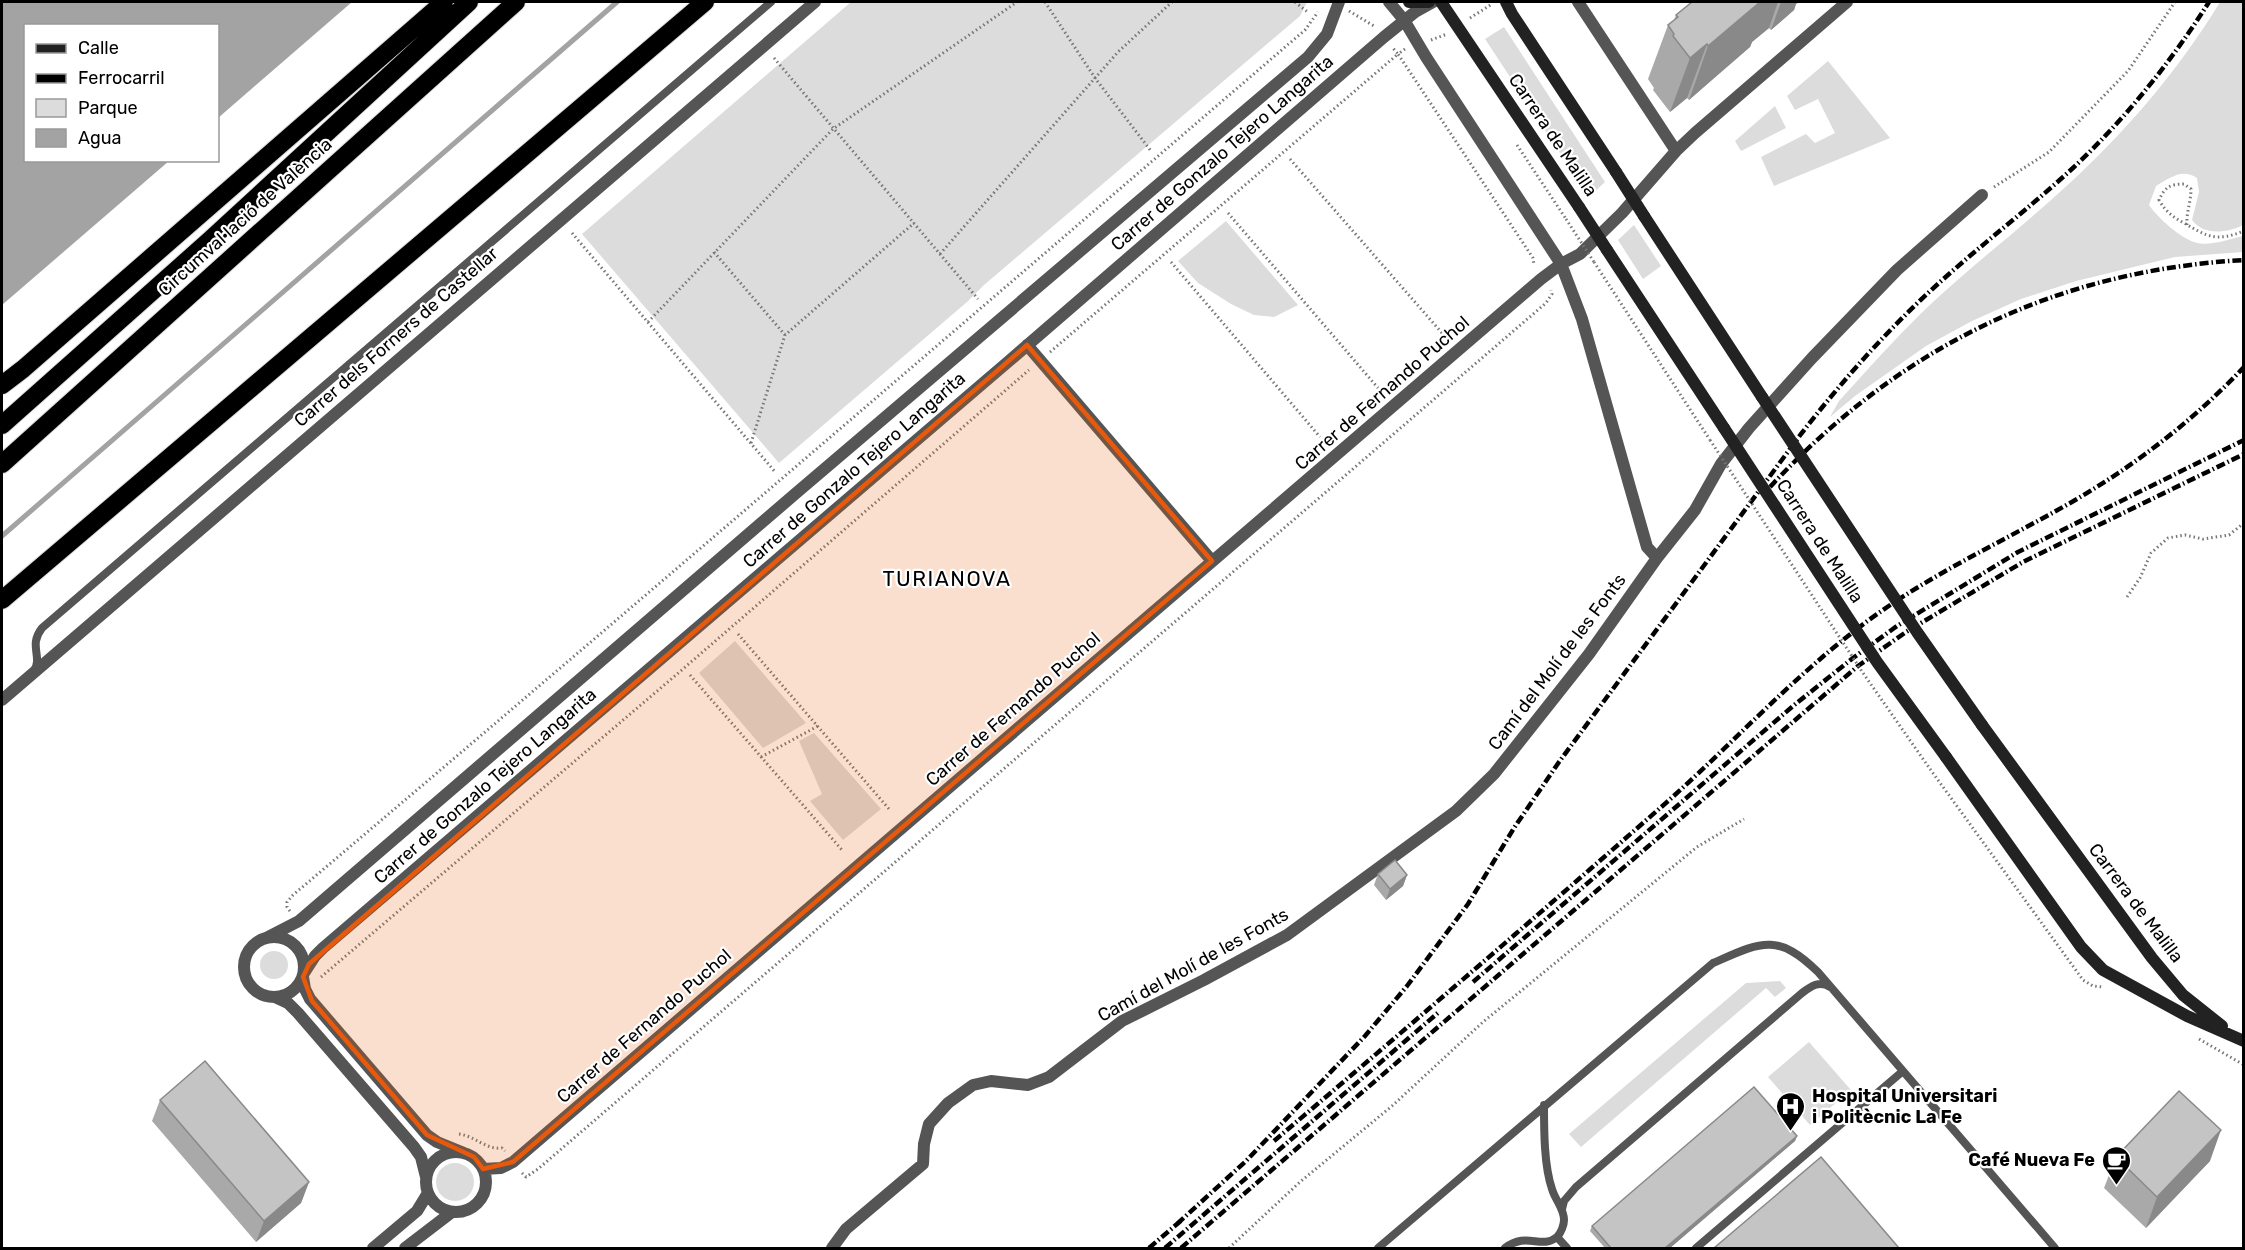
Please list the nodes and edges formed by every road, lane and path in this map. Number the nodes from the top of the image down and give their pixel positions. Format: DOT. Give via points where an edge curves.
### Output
graph roads {
  1 [pos="444,2"];
  2 [pos="469,2"];
  3 [pos="516,2"];
  4 [pos="705,2"];
  5 [pos="771,2"];
  6 [pos="815,2"];
  7 [pos="1017,2"];
  8 [pos="1045,2"];
  9 [pos="1172,2"];
  10 [pos="1295,2"];
  11 [pos="1389,2"];
  12 [pos="1409,2"];
  13 [pos="1431,2"];
  14 [pos="1441,2"];
  15 [pos="1506,2"];
  16 [pos="1578,2"];
  17 [pos="1847,2"];
  18 [pos="2175,2"];
  19 [pos="1339,4"];
  20 [pos="1319,10"];
  21 [pos="1309,13"];
  22 [pos="1404,20"];
  23 [pos="1444,36"];
  24 [pos="1383,37"];
  25 [pos="1419,44"];
  26 [pos="1398,54"];
  27 [pos="774,58"];
  28 [pos="1095,78"];
  29 [pos="833,129"];
  30 [pos="1151,151"];
  31 [pos="1676,151"];
  32 [pos="1290,159"];
  33 [pos="1982,195"];
  34 [pos="1228,213"];
  35 [pos="1566,219"];
  36 [pos="914,224"];
  37 [pos="2187,225"];
  38 [pos="2244,231"];
  39 [pos="572,233"];
  40 [pos="714,252"];
  41 [pos="940,254"];
  42 [pos="1171,261"];
  43 [pos="1561,264"];
  44 [pos="1541,279"];
  45 [pos="978,299"];
  46 [pos="648,322"];
  47 [pos="1442,333"];
  48 [pos="786,335"];
  49 [pos="1027,345"];
  50 [pos="2,385"];
  51 [pos="1378,388"];
  52 [pos="2,424"];
  53 [pos="1320,437"];
  54 [pos="751,443"];
  55 [pos="2,464"];
  56 [pos="776,472"];
  57 [pos="771,487"];
  58 [pos="785,503"];
  59 [pos="2244,523"];
  60 [pos="809,531"];
  61 [pos="824,548"];
  62 [pos="1657,558"];
  63 [pos="1212,561"];
  64 [pos="2127,597"];
  65 [pos="2,600"];
  66 [pos="738,634"];
  67 [pos="662,658"];
  68 [pos="33,673"];
  69 [pos="690,675"];
  70 [pos="2,700"];
  71 [pos="818,726"];
  72 [pos="761,757"];
  73 [pos="1930,769"];
  74 [pos="889,809"];
  75 [pos="482,813"];
  76 [pos="1744,819"];
  77 [pos="496,829"];
  78 [pos="842,850"];
  79 [pos="299,921"];
  80 [pos="266,938"];
  81 [pos="303,974"];
  82 [pos="317,981"];
  83 [pos="1833,989"];
  84 [pos="275,997"];
  85 [pos="2238,1038"];
  86 [pos="1903,1071"];
  87 [pos="1544,1105"];
  88 [pos="458,1134"];
  89 [pos="464,1153"];
  90 [pos="513,1162"];
  91 [pos="483,1169"];
  92 [pos="426,1177"];
  93 [pos="428,1193"];
  94 [pos="1562,1209"];
  95 [pos="452,1212"];
  96 [pos="1557,1237"];
  97 [pos="374,1248"];
  98 [pos="405,1248"];
  99 [pos="832,1248"];
  100 [pos="1229,1248"];
  101 [pos="1378,1248"];
  102 [pos="1506,1248"];
  103 [pos="1567,1248"];
  104 [pos="1696,1248"];
  105 [pos="2055,1248"];
  1 -- 50 [label="highway"];
  2 -- 52 [label="highway, Circumval·lació de València"];
  3 -- 55 [label="highway, Circumval·lació de València"];
  4 -- 65 [label="highway"];
  5 -- 68 [label="lane" via="42,628 34,639 37,662"];
  6 -- 68 [label="street, Carrer dels Forners de Castellar"];
  7 -- 29 [label="path"];
  8 -- 28 [label="path"];
  9 -- 28 [label="path"];
  10 -- 21 [label="path"];
  11 -- 22 [label="street"];
  12 -- 13 [label="street"];
  13 -- 22 [label="street, Carrer de Gonzalo Tejero Langarita"];
  14 -- 85 [label="street, Carrera de Malilla, bridge" via="1877,662 2081,947 2103,970 2187,1016"];
  15 -- 85 [label="street, Carrera de Malilla, bridge" via="1700,304 1982,725 2164,973 2183,995"];
  16 -- 31 [label="street"];
  17 -- 31 [label="street, Carrer de Fernando Puchol"];
  18 -- 33 [label="path" via="2128,71 2049,153"];
  19 -- 24 [label="path" via="1371,23"];
  19 -- 58 [label="street, Carrer de Gonzalo Tejero Langarita" via="1327,34 1308,57"];
  20 -- 57 [label="path" via="1305,30"];
  22 -- 24 [label="street, Carrer de Gonzalo Tejero Langarita"];
  22 -- 25 [label="street"];
  23 -- 25 [label="path"];
  24 -- 26 [label="path"];
  24 -- 49 [label="street, Carrer de Gonzalo Tejero Langarita"];
  25 -- 26 [label="path"];
  25 -- 43 [label="street"];
  26 -- 44 [label="path" via="1533,258"];
  27 -- 29 [label="path"];
  28 -- 30 [label="path"];
  28 -- 41 [label="path"];
  29 -- 36 [label="path"];
  29 -- 40 [label="path"];
  31 -- 43 [label="street, Carrer de Fernando Puchol" via="1623,213 1580,254"];
  32 -- 47 [label="path"];
  33 -- 62 [label="street, Camí del Molí de les Fonts" via="1897,270 1749,428 1721,464 1695,510"];
  34 -- 51 [label="path"];
  35 -- 73 [label="path, bridge"];
  36 -- 41 [label="path"];
  36 -- 48 [label="path"];
  37 -- 37 [label="path" via="2191,189 2184,184 2172,184 2159,201 2172,217"];
  37 -- 38 [label="path" via="2202,235 2227,237"];
  39 -- 46 [label="path"];
  40 -- 46 [label="path"];
  40 -- 48 [label="path"];
  41 -- 45 [label="path"];
  42 -- 53 [label="path"];
  43 -- 44 [label="street, Carrer de Fernando Puchol"];
  43 -- 62 [label="street" via="1581,319 1647,547"];
  44 -- 63 [label="street, Carrer de Fernando Puchol"];
  44 -- 90 [label="path" via="1552,294 1546,303 871,884 538,1169 526,1177"];
  46 -- 54 [label="path"];
  48 -- 54 [label="path"];
  49 -- 60 [label="street, Carrer de Gonzalo Tejero Langarita"];
  49 -- 63 [label="street"];
  54 -- 56 [label="path"];
  57 -- 58 [label="path"];
  57 -- 79 [label="path" via="292,896 287,907"];
  58 -- 79 [label="street, Carrer de Gonzalo Tejero Langarita"];
  59 -- 64 [label="path" via="2229,535 2168,538 2151,553"];
  60 -- 61 [label="path"];
  60 -- 67 [label="street, Carrer de Gonzalo Tejero Langarita"];
  62 -- 99 [label="street, Camí del Molí de les Fonts" via="1526,736 1456,811 1287,935 1122,1022 1049,1077 1028,1085 991,1081 973,1084 929,1124 923,1164 846,1229"];
  63 -- 90 [label="street, Carrer de Fernando Puchol"];
  66 -- 71 [label="path"];
  67 -- 75 [label="street, Carrer de Gonzalo Tejero Langarita"];
  67 -- 77 [label="path" via="676,675"];
  68 -- 70 [label="street, Carrer dels Forners de Castellar"];
  69 -- 72 [label="path"];
  71 -- 72 [label="path"];
  71 -- 74 [label="path"];
  72 -- 78 [label="path"];
  75 -- 77 [label="path"];
  75 -- 81 [label="street, Carrer de Gonzalo Tejero Langarita" via="323,948"];
  76 -- 100 [label="path" via="1697,847 1492,1015"];
  77 -- 82 [label="path"];
  79 -- 80 [label="street, Carrer de Gonzalo Tejero Langarita"];
  80 -- 81 [label="street" via="286,939 295,945 301,954"];
  80 -- 84 [label="street" via="249,950 244,968 250,986"];
  81 -- 84 [label="street" via="293,990"];
  81 -- 89 [label="street" via="310,999 427,1135"];
  83 -- 86 [label="lane"];
  83 -- 87 [label="lane" via="1797,952 1776,944 1754,945 1713,963"];
  83 -- 94 [label="lane" via="1819,983 1802,993 1576,1187"];
  84 -- 92 [label="street" via="298,1013 414,1147"];
  86 -- 104 [label="lane"];
  86 -- 105 [label="lane"];
  87 -- 94 [label="lane" via="1552,1189"];
  87 -- 101 [label="lane"];
  88 -- 90 [label="path" via="492,1149 502,1148"];
  89 -- 91 [label="street" via="474,1157"];
  89 -- 92 [label="street" via="444,1154 429,1168"];
  90 -- 91 [label="street, Carrer de Fernando Puchol" via="501,1168"];
  91 -- 95 [label="street" via="486,1184 478,1203 470,1209"];
  92 -- 93 [label="street"];
  93 -- 95 [label="street" via="435,1204"];
  93 -- 97 [label="street" via="417,1211"];
  94 -- 96 [label="lane" via="1563,1227"];
  95 -- 98 [label="street"];
  96 -- 102 [label="lane" via="1537,1244 1521,1240"];
  96 -- 103 [label="lane"];
}
